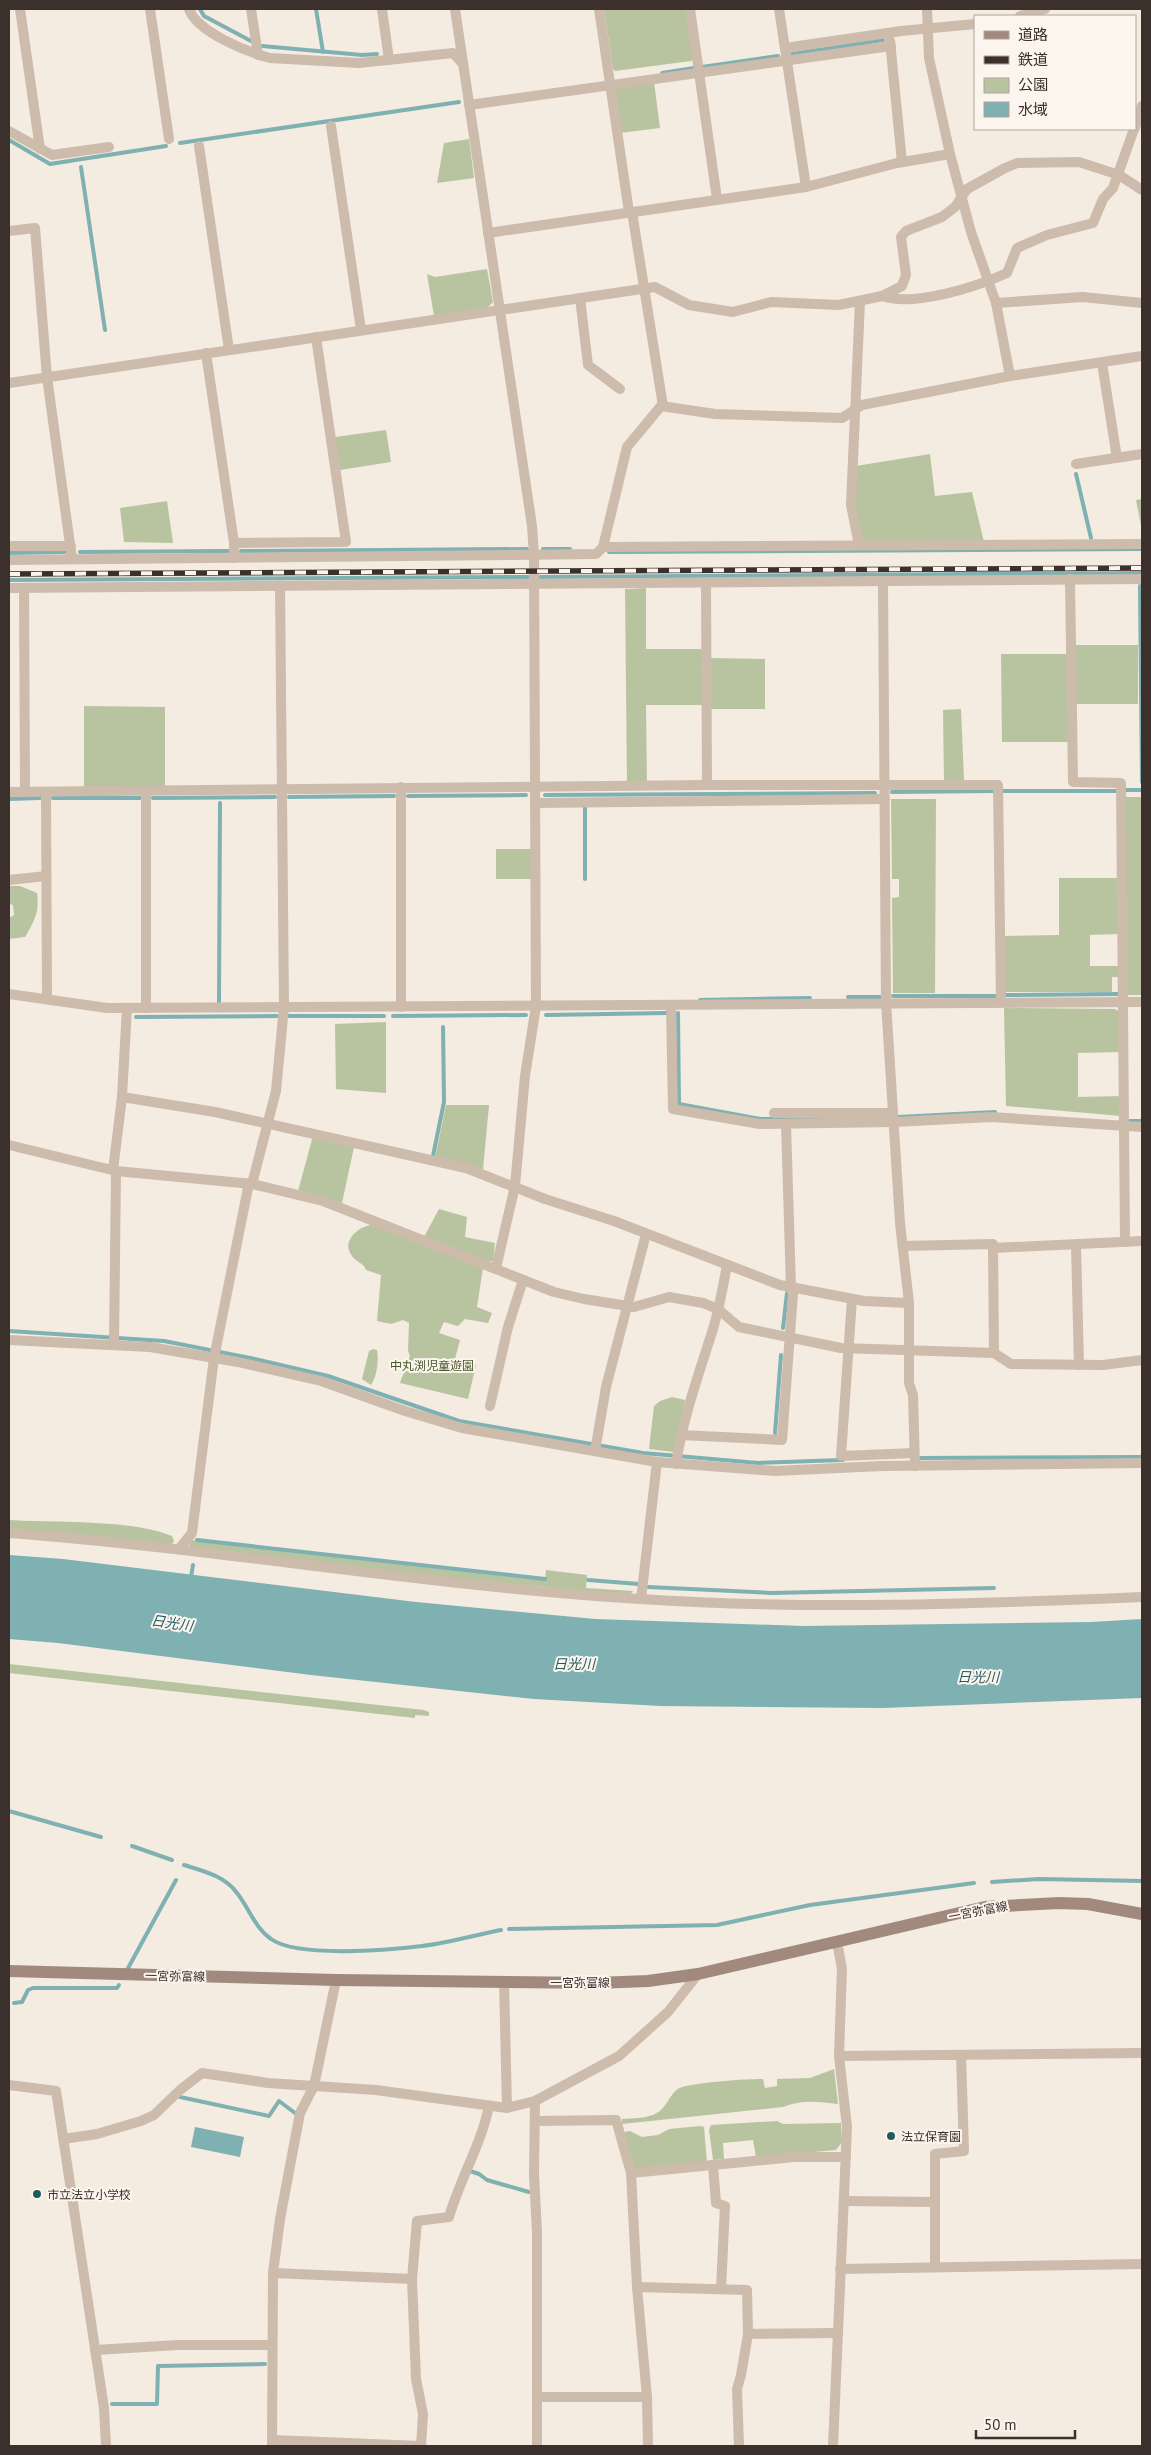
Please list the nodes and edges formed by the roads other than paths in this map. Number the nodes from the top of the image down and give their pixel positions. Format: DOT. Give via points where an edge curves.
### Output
graph roads {
  1 [pos="20,9"];
  2 [pos="150,9"];
  3 [pos="189,9"];
  4 [pos="251,9"];
  5 [pos="382,9"];
  6 [pos="455,9"];
  7 [pos="599,9"];
  8 [pos="690,9"];
  9 [pos="779,9"];
  10 [pos="927,9"];
  11 [pos="1045,9"];
  12 [pos="1024,15"];
  13 [pos="974,24"];
  14 [pos="927,30"];
  15 [pos="890,33"];
  16 [pos="891,46"];
  17 [pos="785,48"];
  18 [pos="258,55"];
  19 [pos="390,60"];
  20 [pos="786,61"];
  21 [pos="463,64"];
  22 [pos="699,73"];
  23 [pos="610,86"];
  24 [pos="469,106"];
  25 [pos="1142,106"];
  26 [pos="1136,125"];
  27 [pos="331,126"];
  28 [pos="1134,130"];
  29 [pos="9,131"];
  30 [pos="169,139"];
  31 [pos="199,146"];
  32 [pos="109,147"];
  33 [pos="40,149"];
  34 [pos="950,154"];
  35 [pos="902,162"];
  36 [pos="1119,175"];
  37 [pos="806,187"];
  38 [pos="1142,190"];
  39 [pos="962,197"];
  40 [pos="717,200"];
  41 [pos="630,212"];
  42 [pos="9,231"];
  43 [pos="488,233"];
  44 [pos="988,282"];
  45 [pos="644,288"];
  46 [pos="882,296"];
  47 [pos="580,298"];
  48 [pos="860,301"];
  49 [pos="996,303"];
  50 [pos="1142,303"];
  51 [pos="500,310"];
  52 [pos="361,330"];
  53 [pos="316,337"];
  54 [pos="229,350"];
  55 [pos="206,353"];
  56 [pos="1142,356"];
  57 [pos="1102,363"];
  58 [pos="1010,376"];
  59 [pos="47,377"];
  60 [pos="9,383"];
  61 [pos="620,389"];
  62 [pos="662,406"];
  63 [pos="856,410"];
  64 [pos="1142,454"];
  65 [pos="1117,458"];
  66 [pos="1076,464"];
  67 [pos="234,543"];
  68 [pos="1142,544"];
  69 [pos="859,545"];
  70 [pos="9,546"];
  71 [pos="71,546"];
  72 [pos="603,547"];
  73 [pos="534,555"];
  74 [pos="234,558"];
  75 [pos="72,559"];
  76 [pos="9,560"];
  77 [pos="1070,579"];
  78 [pos="1142,579"];
  79 [pos="706,582"];
  80 [pos="883,582"];
  81 [pos="534,583"];
  82 [pos="280,585"];
  83 [pos="9,588"];
  84 [pos="24,588"];
  85 [pos="884,784"];
  86 [pos="707,785"];
  87 [pos="401,787"];
  88 [pos="535,787"];
  89 [pos="282,788"];
  90 [pos="146,791"];
  91 [pos="9,792"];
  92 [pos="25,792"];
  93 [pos="46,792"];
  94 [pos="885,799"];
  95 [pos="536,803"];
  96 [pos="46,876"];
  97 [pos="9,880"];
  98 [pos="9,994"];
  99 [pos="46,999"];
  100 [pos="886,1002"];
  101 [pos="1123,1002"];
  102 [pos="1142,1002"];
  103 [pos="1001,1003"];
  104 [pos="671,1005"];
  105 [pos="536,1006"];
  106 [pos="284,1007"];
  107 [pos="401,1007"];
  108 [pos="127,1008"];
  109 [pos="146,1008"];
  110 [pos="122,1097"];
  111 [pos="774,1113"];
  112 [pos="893,1117"];
  113 [pos="268,1123"];
  114 [pos="786,1124"];
  115 [pos="1124,1127"];
  116 [pos="1142,1127"];
  117 [pos="9,1145"];
  118 [pos="114,1170"];
  119 [pos="251,1184"];
  120 [pos="515,1186"];
  121 [pos="646,1234"];
  122 [pos="1142,1241"];
  123 [pos="1125,1242"];
  124 [pos="1076,1245"];
  125 [pos="903,1246"];
  126 [pos="993,1248"];
  127 [pos="727,1265"];
  128 [pos="496,1268"];
  129 [pos="523,1280"];
  130 [pos="791,1288"];
  131 [pos="852,1299"];
  132 [pos="909,1304"];
  133 [pos="626,1305"];
  134 [pos="718,1309"];
  135 [pos="790,1338"];
  136 [pos="114,1339"];
  137 [pos="9,1340"];
  138 [pos="848,1348"];
  139 [pos="910,1349"];
  140 [pos="214,1353"];
  141 [pos="994,1353"];
  142 [pos="1142,1360"];
  143 [pos="1078,1365"];
  144 [pos="490,1406"];
  145 [pos="680,1434"];
  146 [pos="596,1446"];
  147 [pos="677,1459"];
  148 [pos="914,1459"];
  149 [pos="658,1462"];
  150 [pos="1142,1463"];
  151 [pos="9,1533"];
  152 [pos="179,1549"];
  153 [pos="1142,1598"];
  154 [pos="641,1599"];
  155 [pos="1142,1914"];
  156 [pos="838,1942"];
  157 [pos="9,1971"];
  158 [pos="698,1974"];
  159 [pos="336,1980"];
  160 [pos="504,1981"];
  161 [pos="1142,2054"];
  162 [pos="961,2055"];
  163 [pos="839,2056"];
  164 [pos="9,2085"];
  165 [pos="314,2086"];
  166 [pos="535,2101"];
  167 [pos="490,2106"];
  168 [pos="507,2108"];
  169 [pos="536,2121"];
  170 [pos="63,2139"];
  171 [pos="846,2157"];
  172 [pos="713,2165"];
  173 [pos="631,2173"];
  174 [pos="844,2201"];
  175 [pos="935,2202"];
  176 [pos="1142,2264"];
  177 [pos="934,2267"];
  178 [pos="840,2269"];
  179 [pos="273,2273"];
  180 [pos="412,2280"];
  181 [pos="636,2287"];
  182 [pos="721,2289"];
  183 [pos="837,2333"];
  184 [pos="748,2334"];
  185 [pos="272,2345"];
  186 [pos="96,2350"];
  187 [pos="537,2396"];
  188 [pos="647,2397"];
  189 [pos="272,2443"];
  190 [pos="106,2446"];
  191 [pos="421,2446"];
  192 [pos="537,2446"];
  193 [pos="648,2446"];
  194 [pos="739,2446"];
  195 [pos="833,2446"];
  1 -- 33 [label="street"];
  2 -- 30 [label="street"];
  3 -- 18 [label="street" via="192,18 202,27"];
  4 -- 18 [label="street"];
  5 -- 19 [label="street"];
  6 -- 21 [label="street"];
  7 -- 23 [label="street"];
  8 -- 22 [label="street"];
  9 -- 17 [label="street"];
  10 -- 14 [label="street"];
  11 -- 12 [label="street"];
  13 -- 14 [label="street"];
  14 -- 15 [label="street"];
  14 -- 34 [label="street" via="933,79"];
  15 -- 16 [label="street"];
  15 -- 17 [label="street"];
  16 -- 20 [label="street"];
  16 -- 35 [label="street"];
  17 -- 20 [label="street"];
  18 -- 19 [label="street" via="359,64"];
  19 -- 21 [label="street" via="453,53"];
  20 -- 22 [label="street"];
  20 -- 37 [label="street"];
  21 -- 24 [label="street"];
  22 -- 23 [label="street"];
  22 -- 40 [label="street"];
  23 -- 24 [label="street"];
  23 -- 41 [label="street"];
  24 -- 43 [label="street"];
  25 -- 26 [label="street"];
  27 -- 52 [label="street"];
  28 -- 36 [label="street"];
  29 -- 33 [label="street"];
  31 -- 54 [label="street"];
  32 -- 33 [label="street" via="52,156"];
  34 -- 35 [label="street"];
  34 -- 39 [label="street"];
  35 -- 37 [label="street"];
  36 -- 38 [label="street"];
  36 -- 39 [label="street" via="1078,162 1017,163 967,189"];
  36 -- 44 [label="street" via="1103,199 1093,223 1048,235 1017,248 1007,273"];
  37 -- 40 [label="street"];
  39 -- 44 [label="street"];
  39 -- 46 [label="street" via="942,217 906,231 902,237 906,275 902,286"];
  40 -- 41 [label="street"];
  41 -- 43 [label="street"];
  41 -- 45 [label="street"];
  42 -- 59 [label="street" via="35,228"];
  43 -- 51 [label="street"];
  44 -- 46 [label="street" via="921,298 892,300"];
  44 -- 49 [label="street"];
  45 -- 47 [label="street"];
  45 -- 48 [label="street" via="655,287 689,304 733,312 771,302 839,305"];
  45 -- 62 [label="street"];
  46 -- 48 [label="street"];
  47 -- 51 [label="street"];
  47 -- 61 [label="street" via="588,365"];
  48 -- 63 [label="street"];
  49 -- 50 [label="street" via="1083,297"];
  49 -- 58 [label="street"];
  51 -- 52 [label="street"];
  51 -- 73 [label="street"];
  52 -- 53 [label="street"];
  53 -- 54 [label="street"];
  53 -- 67 [label="street" via="346,542"];
  54 -- 55 [label="street"];
  55 -- 59 [label="street"];
  55 -- 67 [label="street"];
  56 -- 57 [label="street"];
  57 -- 58 [label="street"];
  57 -- 65 [label="street"];
  58 -- 63 [label="street" via="862,405"];
  59 -- 60 [label="street"];
  59 -- 71 [label="street"];
  62 -- 63 [label="street" via="715,414 842,418"];
  62 -- 72 [label="street" via="627,447"];
  63 -- 69 [label="street" via="851,505"];
  64 -- 65 [label="street"];
  65 -- 66 [label="street"];
  67 -- 74 [label="street"];
  68 -- 69 [label="street"];
  69 -- 72 [label="street"];
  70 -- 71 [label="street"];
  71 -- 75 [label="street"];
  72 -- 73 [label="street" via="596,554"];
  73 -- 74 [label="street"];
  73 -- 81 [label="street"];
  74 -- 75 [label="street"];
  75 -- 76 [label="street"];
  77 -- 78 [label="street"];
  77 -- 80 [label="street"];
  77 -- 101 [label="street" via="1073,782 1120,783"];
  79 -- 80 [label="street"];
  79 -- 81 [label="street"];
  79 -- 86 [label="street"];
  80 -- 85 [label="street"];
  81 -- 82 [label="street"];
  81 -- 88 [label="street"];
  82 -- 84 [label="street"];
  82 -- 89 [label="street"];
  83 -- 84 [label="street"];
  84 -- 92 [label="street"];
  85 -- 86 [label="street"];
  85 -- 94 [label="street"];
  85 -- 103 [label="street" via="998,785"];
  86 -- 88 [label="street"];
  87 -- 88 [label="street"];
  87 -- 89 [label="street"];
  87 -- 107 [label="street"];
  88 -- 95 [label="street"];
  89 -- 90 [label="street"];
  89 -- 106 [label="street"];
  90 -- 93 [label="street"];
  90 -- 109 [label="street"];
  91 -- 92 [label="street"];
  92 -- 93 [label="street"];
  93 -- 96 [label="street"];
  94 -- 95 [label="street"];
  94 -- 100 [label="street"];
  95 -- 105 [label="street"];
  96 -- 97 [label="street"];
  96 -- 99 [label="street"];
  98 -- 99 [label="street"];
  99 -- 108 [label="street"];
  100 -- 103 [label="street"];
  100 -- 104 [label="street"];
  100 -- 112 [label="street"];
  101 -- 102 [label="street"];
  101 -- 103 [label="street"];
  101 -- 115 [label="street"];
  104 -- 105 [label="street"];
  104 -- 114 [label="street" via="673,1108 760,1124"];
  105 -- 107 [label="street"];
  105 -- 120 [label="street" via="525,1076"];
  106 -- 107 [label="street"];
  106 -- 109 [label="street"];
  106 -- 113 [label="street" via="276,1091"];
  108 -- 109 [label="street"];
  108 -- 110 [label="street"];
  110 -- 113 [label="street"];
  110 -- 118 [label="street"];
  111 -- 112 [label="street"];
  112 -- 114 [label="street"];
  112 -- 115 [label="street" via="991,1118"];
  112 -- 125 [label="street"];
  113 -- 119 [label="street"];
  113 -- 120 [label="street" via="466,1168"];
  114 -- 130 [label="street"];
  115 -- 116 [label="street"];
  115 -- 123 [label="street"];
  117 -- 118 [label="street"];
  118 -- 119 [label="street"];
  118 -- 136 [label="street"];
  119 -- 128 [label="street" via="323,1201"];
  119 -- 140 [label="street"];
  120 -- 121 [label="street"];
  120 -- 128 [label="street"];
  121 -- 127 [label="street"];
  121 -- 133 [label="street"];
  122 -- 123 [label="street"];
  123 -- 124 [label="street"];
  124 -- 126 [label="street"];
  124 -- 143 [label="street"];
  125 -- 126 [label="street" via="993,1244"];
  125 -- 132 [label="street"];
  126 -- 141 [label="street"];
  127 -- 130 [label="street"];
  127 -- 134 [label="street"];
  128 -- 129 [label="street"];
  129 -- 133 [label="street" via="554,1292"];
  129 -- 144 [label="street" via="508,1327"];
  130 -- 131 [label="street"];
  130 -- 135 [label="street"];
  131 -- 132 [label="street"];
  131 -- 138 [label="street"];
  132 -- 139 [label="street"];
  133 -- 134 [label="street" via="634,1307 669,1297"];
  133 -- 146 [label="street"];
  134 -- 135 [label="street" via="739,1327"];
  134 -- 145 [label="street"];
  135 -- 138 [label="street"];
  135 -- 145 [label="street" via="782,1440"];
  136 -- 137 [label="street"];
  136 -- 140 [label="street" via="180,1351"];
  138 -- 139 [label="street"];
  138 -- 148 [label="street" via="841,1456"];
  139 -- 141 [label="street"];
  139 -- 148 [label="street"];
  140 -- 146 [label="street" via="321,1381 462,1428"];
  140 -- 152 [label="street" via="192,1533"];
  141 -- 143 [label="street" via="1011,1364"];
  142 -- 143 [label="street"];
  145 -- 147 [label="street"];
  146 -- 149 [label="street"];
  147 -- 148 [label="street" via="775,1470"];
  147 -- 149 [label="street"];
  148 -- 150 [label="street"];
  149 -- 154 [label="street"];
  151 -- 152 [label="street"];
  152 -- 154 [label="street" via="432,1581"];
  153 -- 154 [label="street" via="822,1606"];
  155 -- 156 [label="main road, 一宮弥富線" via="1088,1904 1007,1904"];
  156 -- 158 [label="main road, 一宮弥富線"];
  156 -- 163 [label="street" via="842,1969"];
  157 -- 159 [label="main road, 一宮弥富線"];
  158 -- 160 [label="main road, 一宮弥富線" via="640,1981"];
  158 -- 166 [label="street" via="668,2012 619,2056"];
  159 -- 160 [label="main road, 一宮弥富線"];
  159 -- 165 [label="street"];
  160 -- 168 [label="street"];
  161 -- 162 [label="street"];
  162 -- 163 [label="street"];
  162 -- 175 [label="street" via="964,2151 935,2154"];
  163 -- 171 [label="street" via="847,2127"];
  164 -- 170 [label="street" via="56,2091"];
  165 -- 167 [label="street" via="376,2090"];
  165 -- 170 [label="street" via="202,2073 154,2115 97,2134"];
  165 -- 179 [label="street" via="300,2113"];
  166 -- 168 [label="street"];
  166 -- 169 [label="street"];
  167 -- 168 [label="street"];
  167 -- 180 [label="street" via="484,2130 449,2217 416,2221"];
  169 -- 173 [label="street" via="616,2120"];
  169 -- 187 [label="street"];
  170 -- 186 [label="street"];
  171 -- 172 [label="street" via="794,2157"];
  171 -- 174 [label="street"];
  172 -- 173 [label="street"];
  172 -- 182 [label="street" via="716,2203 725,2206"];
  173 -- 181 [label="street"];
  174 -- 175 [label="street"];
  174 -- 178 [label="street"];
  175 -- 177 [label="street"];
  176 -- 177 [label="street"];
  177 -- 178 [label="street"];
  178 -- 183 [label="street"];
  179 -- 180 [label="street"];
  179 -- 185 [label="street"];
  180 -- 191 [label="street" via="416,2379 423,2414"];
  181 -- 182 [label="street"];
  181 -- 188 [label="street"];
  182 -- 184 [label="street" via="747,2290"];
  183 -- 184 [label="street"];
  183 -- 195 [label="street"];
  184 -- 194 [label="street" via="736,2389"];
  185 -- 186 [label="street"];
  185 -- 189 [label="street"];
  186 -- 190 [label="street"];
  187 -- 188 [label="street"];
  187 -- 192 [label="street"];
  188 -- 193 [label="street"];
  189 -- 191 [label="street"];
}
